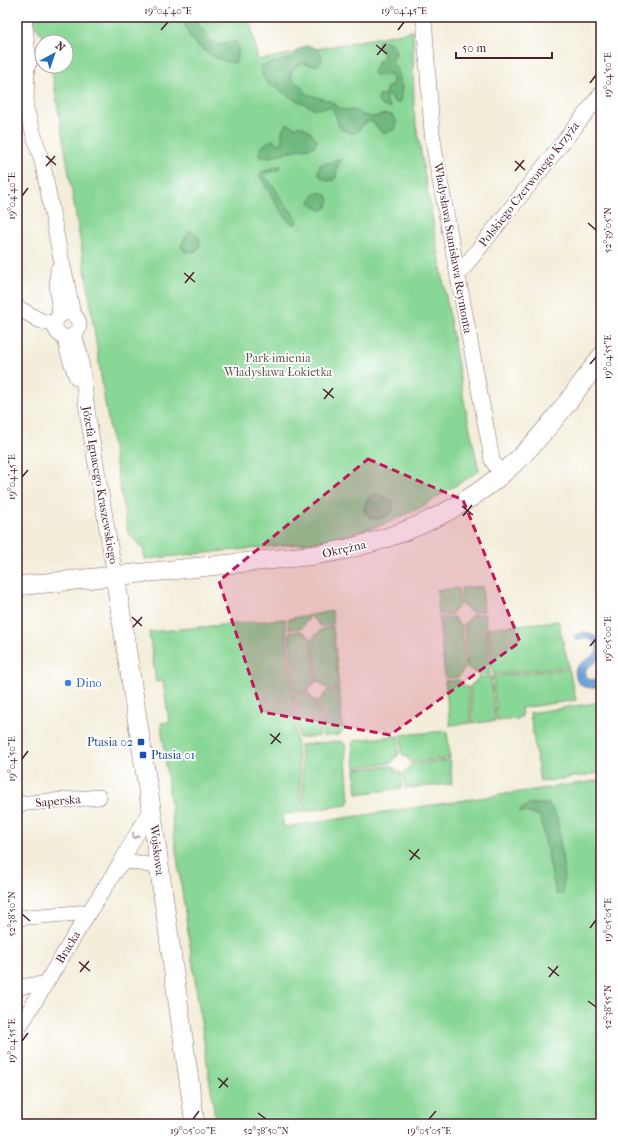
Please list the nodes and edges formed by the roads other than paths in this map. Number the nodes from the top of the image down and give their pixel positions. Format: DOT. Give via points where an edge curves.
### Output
graph roads {
  1 [pos="24,17"];
  2 [pos="424,17"];
  3 [pos="601,94"];
  4 [pos="458,275"];
  5 [pos="17,307"];
  6 [pos="63,319"];
  7 [pos="70,336"];
  8 [pos="601,357"];
  9 [pos="501,475"];
  10 [pos="115,576"];
  11 [pos="17,586"];
  12 [pos="99,797"];
  13 [pos="17,804"];
  14 [pos="151,808"];
  15 [pos="120,864"];
  16 [pos="159,867"];
  17 [pos="89,912"];
  18 [pos="17,918"];
  19 [pos="45,984"];
  20 [pos="17,987"];
  21 [pos="17,1031"];
  22 [pos="195,1124"];
  1 -- 6 [label="street" via="27,53 43,144 43,165 72,310"];
  2 -- 4 [label="street, Władysława Stanisława Reymonta" via="432,132"];
  3 -- 4 [label="street, Polskiego Czerwonego Krzyża"];
  4 -- 9 [label="street, Władysława Stanisława Reymonta" via="492,460"];
  5 -- 6 [label="street" via="38,320"];
  6 -- 7 [label="street" via="57,332"];
  6 -- 7 [label="street" via="79,321 79,329"];
  7 -- 10 [label="street, Józefa Ignacego Kraszewskiego" via="80,354 84,393"];
  8 -- 9 [label="street, Okrężna" via="548,426"];
  9 -- 10 [label="street, Okrężna" via="440,516 408,531 356,548 307,556"];
  10 -- 11 [label="street, Okrężna"];
  10 -- 14 [label="street, Wojskowa"];
  12 -- 13 [label="street, Saperska"];
  14 -- 15 [label="street, Bracka, one-way"];
  14 -- 16 [label="street, Wojskowa"];
  15 -- 16 [label="street" via="128,861"];
  15 -- 17 [label="street, Bracka"];
  16 -- 22 [label="street, Wojskowa"];
  17 -- 18 [label="street"];
  17 -- 19 [label="street, Bracka"];
  19 -- 20 [label="street"];
  19 -- 21 [label="street, Bracka"];
}
